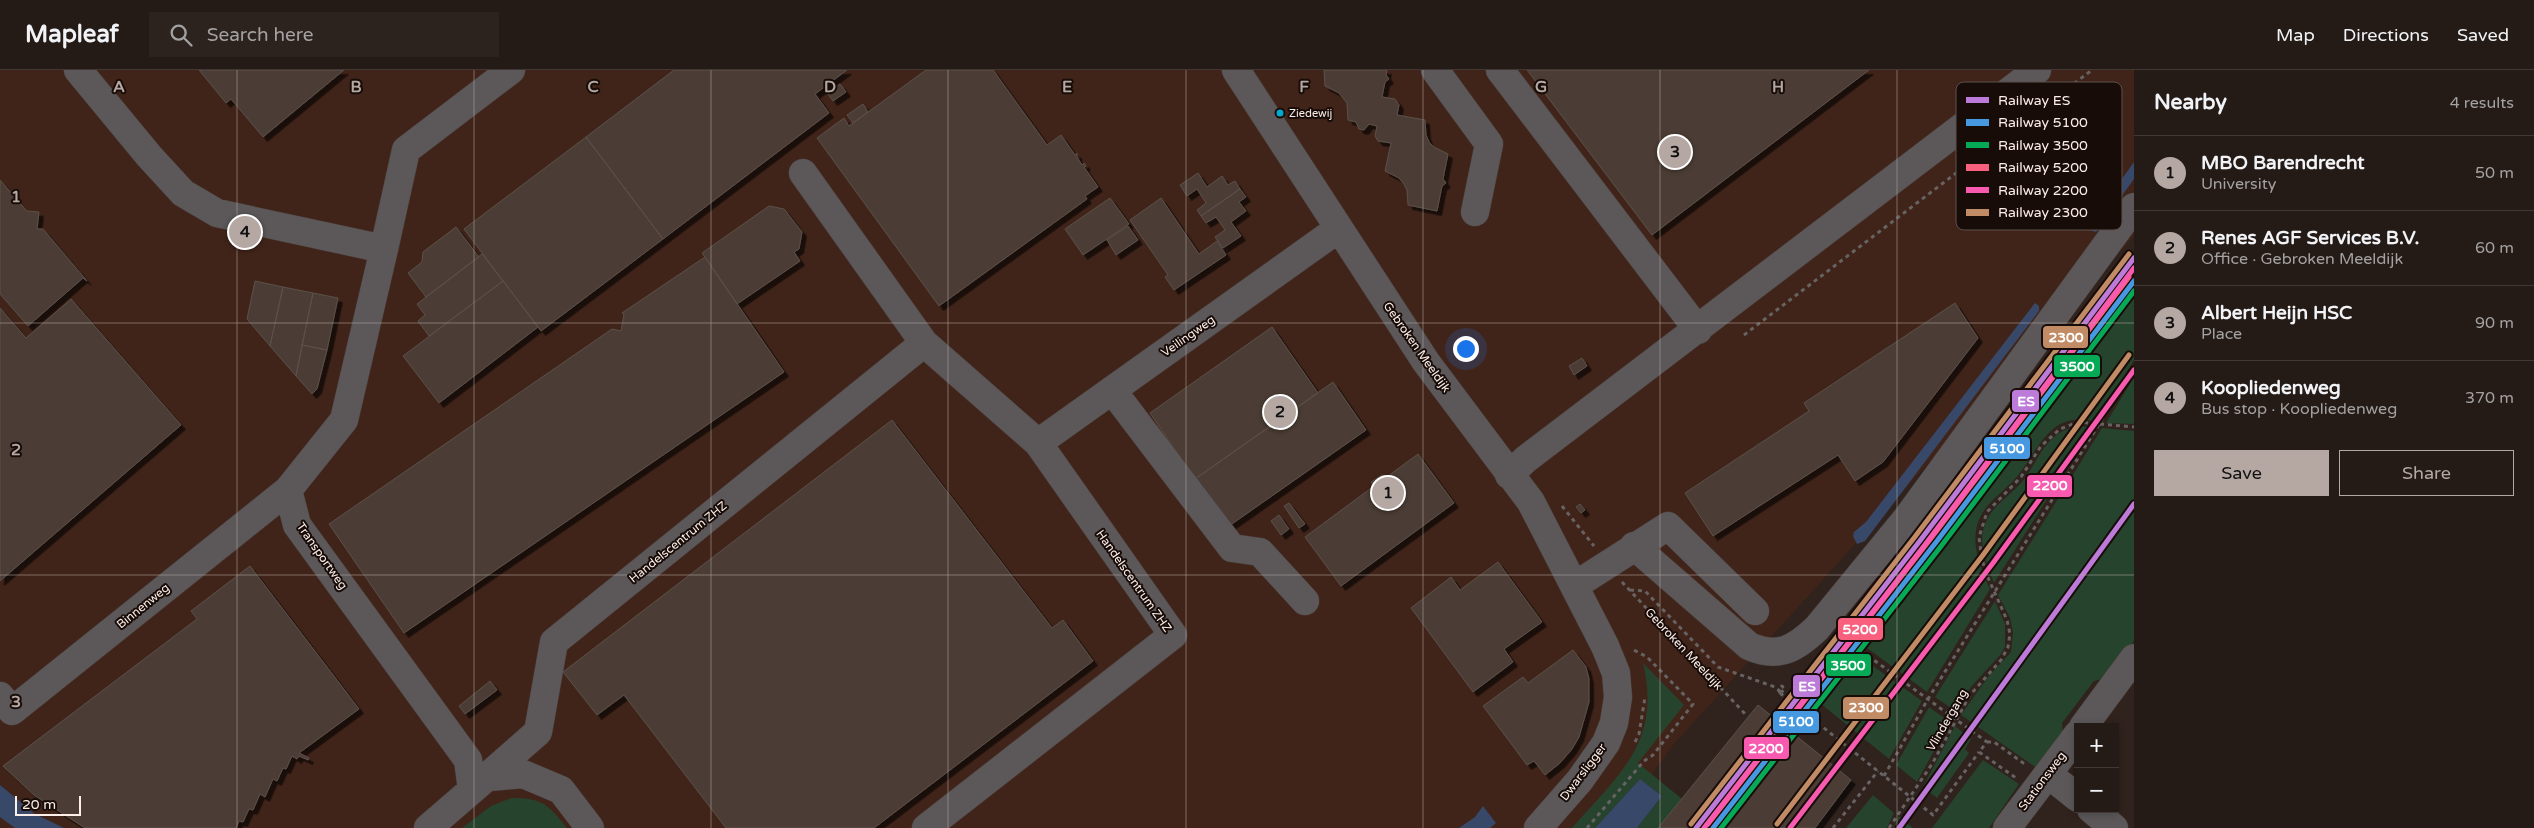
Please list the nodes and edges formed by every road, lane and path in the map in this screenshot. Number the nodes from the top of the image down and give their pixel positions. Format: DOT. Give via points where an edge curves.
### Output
graph roads {
  1 [pos="78,70"];
  2 [pos="511,70"];
  3 [pos="1236,70"];
  4 [pos="1435,70"];
  5 [pos="1500,70"];
  6 [pos="2037,70"];
  7 [pos="2092,70"];
  8 [pos="2022,82"];
  9 [pos="2076,82"];
  10 [pos="1956,133"];
  11 [pos="803,173"];
  12 [pos="1956,173"];
  13 [pos="2134,207"];
  14 [pos="1475,212"];
  15 [pos="2122,223"];
  16 [pos="1338,229"];
  17 [pos="2117,230"];
  18 [pos="384,249"];
  19 [pos="1698,330"];
  20 [pos="1744,335"];
  21 [pos="924,343"];
  22 [pos="2134,368"];
  23 [pos="1112,390"];
  24 [pos="2098,425"];
  25 [pos="2134,428"];
  26 [pos="1038,443"];
  27 [pos="1509,475"];
  28 [pos="288,490"];
  29 [pos="1634,546"];
  30 [pos="1621,581"];
  31 [pos="1574,586"];
  32 [pos="1629,590"];
  33 [pos="1995,593"];
  34 [pos="1305,601"];
  35 [pos="1755,611"];
  36 [pos="1593,626"];
  37 [pos="1842,637"];
  38 [pos="1634,650"];
  39 [pos="2134,658"];
  40 [pos="0,696"];
  41 [pos="1928,699"];
  42 [pos="1747,716"];
  43 [pos="1956,718"];
  44 [pos="2086,723"];
  45 [pos="2074,739"];
  46 [pos="1987,742"];
  47 [pos="1980,752"];
  48 [pos="2023,764"];
  49 [pos="1878,771"];
  50 [pos="2048,774"];
  51 [pos="1884,776"];
  52 [pos="2012,776"];
  53 [pos="481,783"];
  54 [pos="2074,795"];
  55 [pos="1910,797"];
  56 [pos="2096,813"];
  57 [pos="428,828"];
  58 [pos="590,828"];
  59 [pos="926,828"];
  60 [pos="1538,828"];
  61 [pos="1586,828"];
  62 [pos="1833,828"];
  63 [pos="1889,828"];
  64 [pos="2007,828"];
  65 [pos="2114,828"];
  1 -- 18 [label="street" via="183,193 217,213"];
  2 -- 18 [label="street" via="406,150"];
  3 -- 16 [label="street, Gebroken Meeldijk"];
  4 -- 14 [label="street" via="1489,144"];
  5 -- 19 [label="street"];
  6 -- 8 [label="street"];
  7 -- 9 [label="path"];
  10 -- 19 [label="street"];
  11 -- 21 [label="street, Handelscentrum ZHZ"];
  12 -- 20 [label="path"];
  13 -- 15 [label="street"];
  16 -- 23 [label="street, Veilingweg"];
  16 -- 27 [label="street, Gebroken Meeldijk" via="1426,362"];
  17 -- 29 [label="street" via="1907,518 1817,628 1804,639 1779,652 1763,652 1749,646"];
  18 -- 28 [label="street" via="344,420"];
  19 -- 27 [label="street"];
  21 -- 26 [label="street, Handelscentrum ZHZ"];
  21 -- 53 [label="street, Handelscentrum ZHZ" via="554,642 538,732"];
  22 -- 24 [label="path, Vlindergang"];
  23 -- 26 [label="street, Veilingweg"];
  23 -- 34 [label="street" via="1232,548 1260,552"];
  24 -- 25 [label="path, Vlindergang"];
  24 -- 33 [label="path, Vlindergang"];
  24 -- 33 [label="path, Vlindergang" via="2078,422 2050,436 2021,477 1987,512 1979,537 1985,571"];
  26 -- 59 [label="street, Handelscentrum ZHZ" via="1173,635"];
  27 -- 31 [label="street, Gebroken Meeldijk" via="1531,502"];
  28 -- 40 [label="street, Binnenweg" via="12,711"];
  28 -- 53 [label="street, Transportweg" via="297,525 468,760"];
  29 -- 31 [label="street"];
  29 -- 35 [label="street" via="1668,526"];
  30 -- 32 [label="path, Gebroken Meeldijk"];
  31 -- 36 [label="street, Gebroken Meeldijk"];
  32 -- 42 [label="path, Gebroken Meeldijk"];
  32 -- 49 [label="path, bridge" via="1645,591 1718,667 1775,687 1781,692 1785,690 1782,686 1780,686 1778,691 1787,699"];
  33 -- 41 [label="path, Vlindergang"];
  33 -- 43 [label="path, Vlindergang" via="2007,620 2008,647"];
  36 -- 60 [label="street, Dwarsligger" via="1606,646 1616,673 1618,697 1614,723 1606,743 1586,772"];
  37 -- 41 [label="path"];
  38 -- 61 [label="path" via="1647,657 1693,704 1653,755 1644,761"];
  39 -- 44 [label="street"];
  41 -- 43 [label="path"];
  41 -- 51 [label="path, Vlindergang"];
  43 -- 46 [label="path"];
  43 -- 55 [label="path, Vlindergang"];
  45 -- 50 [label="street, Stationsweg"];
  46 -- 47 [label="path"];
  46 -- 48 [label="path" via="1994,742"];
  47 -- 52 [label="path"];
  47 -- 55 [label="path" via="1932,815"];
  49 -- 51 [label="path"];
  49 -- 62 [label="path"];
  50 -- 54 [label="street"];
  50 -- 64 [label="street, Stationsweg"];
  51 -- 55 [label="path"];
  53 -- 57 [label="street"];
  53 -- 58 [label="street" via="523,774 561,790"];
  55 -- 63 [label="path, Vlindergang"];
  56 -- 65 [label="street"];
}
